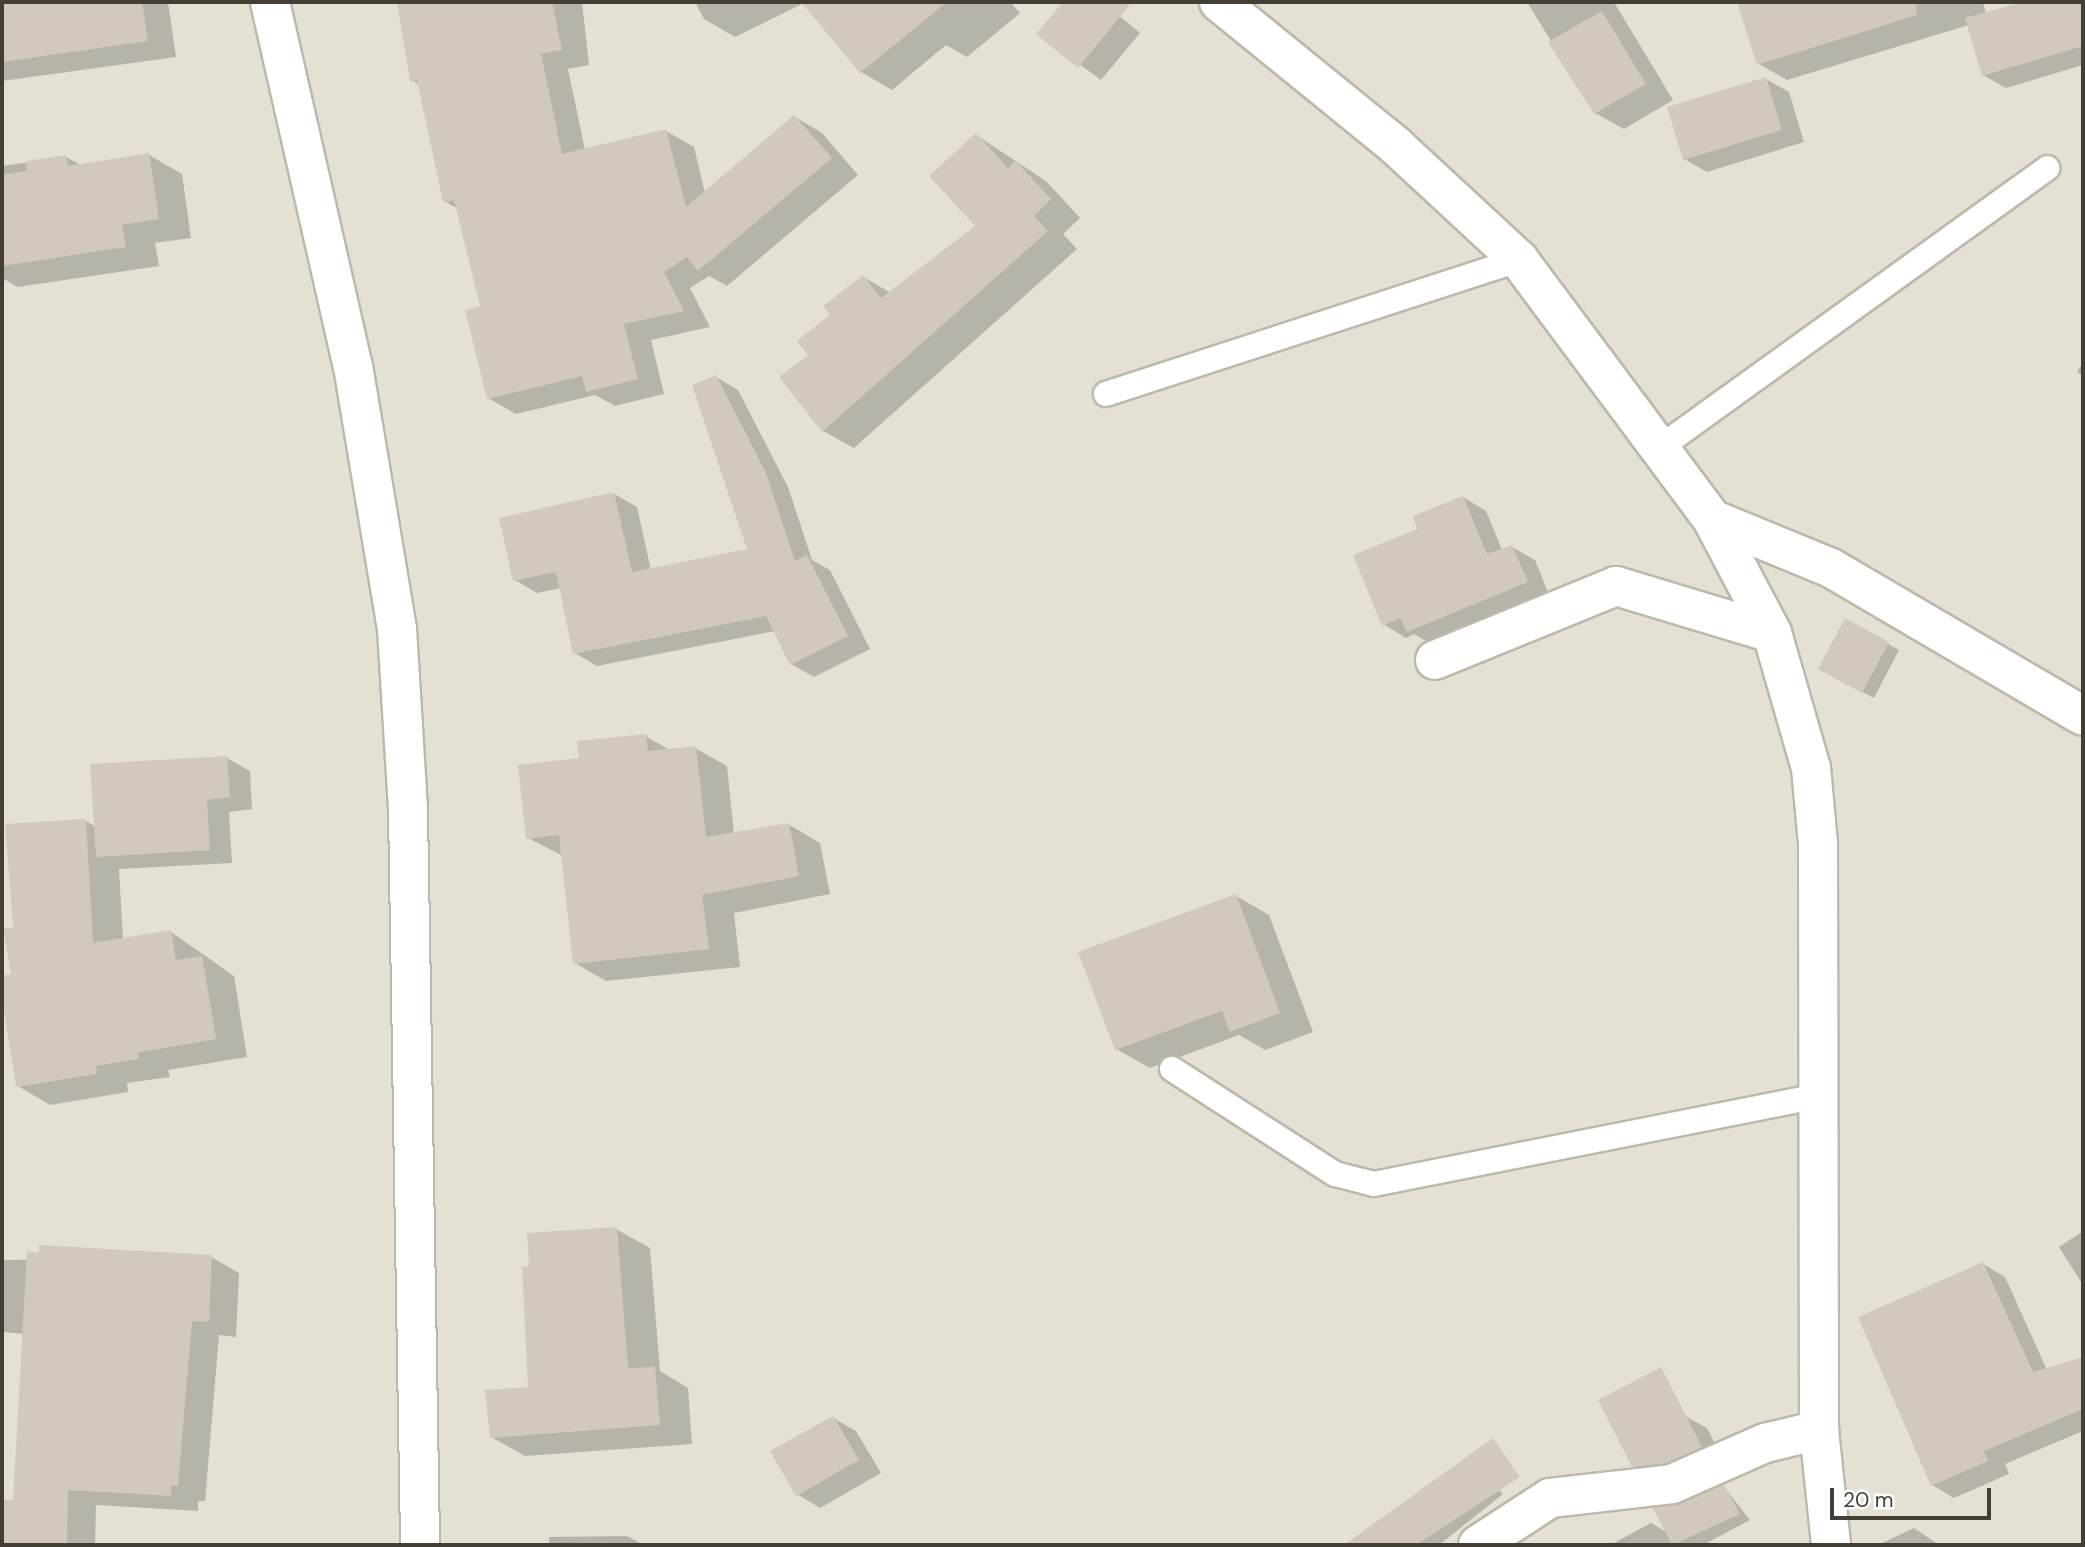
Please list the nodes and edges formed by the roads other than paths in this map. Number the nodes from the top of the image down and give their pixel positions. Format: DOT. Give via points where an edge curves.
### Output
graph roads {
  1 [pos="270,2"];
  2 [pos="1219,2"];
  3 [pos="2047,168"];
  4 [pos="1519,260"];
  5 [pos="1107,394"];
  6 [pos="1662,446"];
  7 [pos="1712,519"];
  8 [pos="1772,633"];
  9 [pos="1435,660"];
  10 [pos="2083,716"];
  11 [pos="1172,1069"];
  12 [pos="1817,1096"];
  13 [pos="1819,1430"];
  14 [pos="420,1545"];
  15 [pos="1478,1545"];
  16 [pos="1831,1545"];
  1 -- 14 [label="street" via="353,366 397,629 409,838"];
  2 -- 4 [label="street" via="1396,146"];
  3 -- 6 [label="lane"];
  4 -- 5 [label="lane"];
  4 -- 6 [label="street"];
  6 -- 7 [label="street"];
  7 -- 8 [label="street"];
  7 -- 10 [label="street" via="1831,568"];
  8 -- 9 [label="street" via="1616,586"];
  8 -- 12 [label="street" via="1811,768 1818,844"];
  11 -- 12 [label="lane" via="1335,1174 1374,1184"];
  12 -- 13 [label="street"];
  13 -- 15 [label="street" via="1765,1443 1672,1484 1550,1499"];
  13 -- 16 [label="street"];
}
